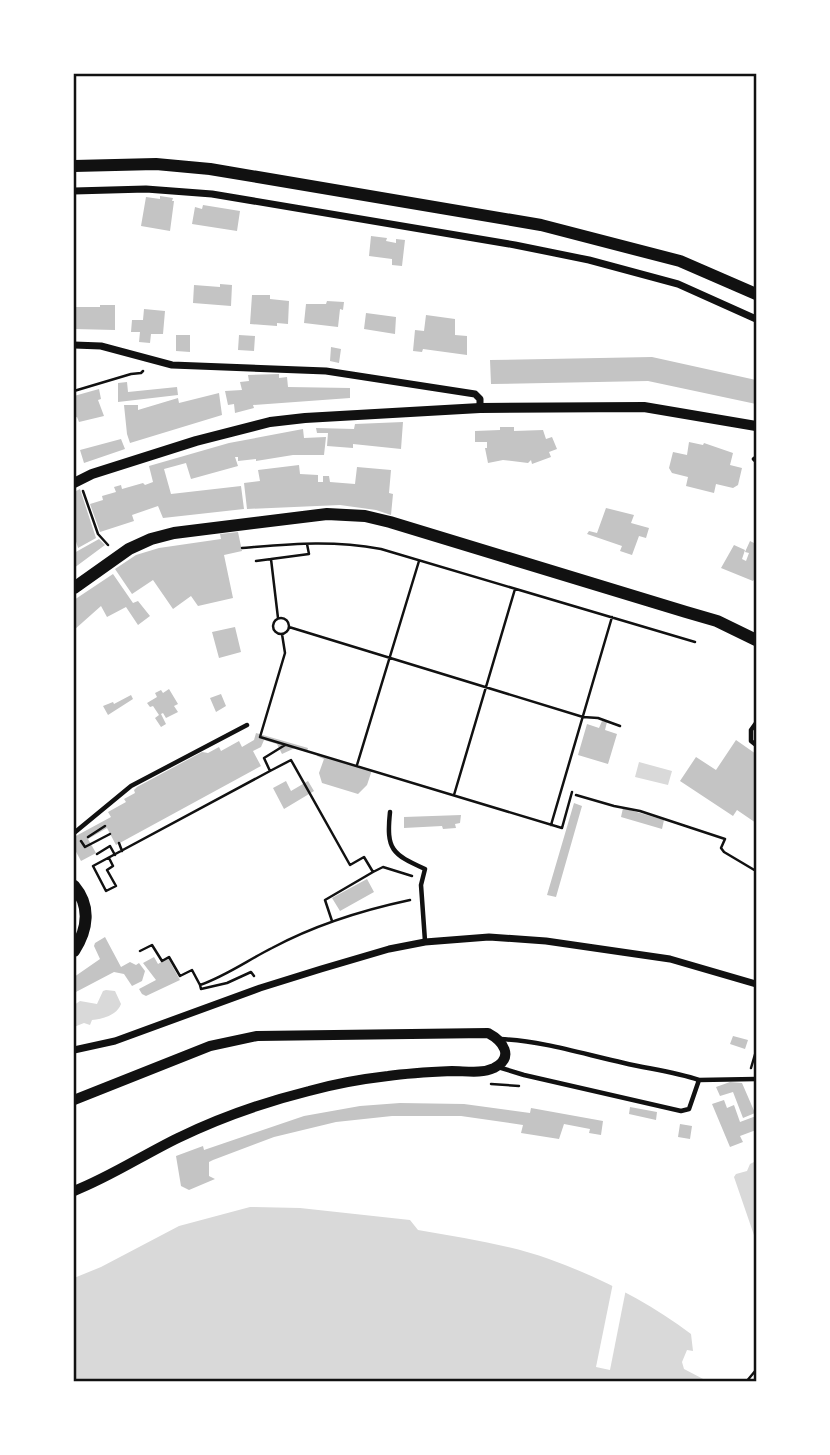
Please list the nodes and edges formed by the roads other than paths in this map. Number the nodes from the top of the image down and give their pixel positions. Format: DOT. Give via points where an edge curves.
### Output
graph roads {
  1 [pos="74,166"];
  2 [pos="74,191"];
  3 [pos="757,294"];
  4 [pos="757,319"];
  5 [pos="74,345"];
  6 [pos="480,408"];
  7 [pos="757,426"];
  8 [pos="76,482"];
  9 [pos="74,588"];
  10 [pos="757,640"];
  11 [pos="757,723"];
  12 [pos="247,725"];
  13 [pos="757,745"];
  14 [pos="390,812"];
  15 [pos="74,833"];
  16 [pos="74,886"];
  17 [pos="425,942"];
  18 [pos="74,951"];
  19 [pos="757,984"];
  20 [pos="500,1040"];
  21 [pos="74,1051"];
  22 [pos="497,1066"];
  23 [pos="753,1079"];
  24 [pos="699,1080"];
  25 [pos="74,1097"];
  26 [pos="74,1191"];
  1 -- 3 [label="main road" via="156,164 209,169 541,225 680,261"];
  2 -- 4 [label="street" via="146,189 212,194 515,245 678,284"];
  5 -- 6 [label="street" via="102,346 172,365 326,371 475,394"];
  6 -- 7 [label="street" via="644,407"];
  6 -- 8 [label="street" via="270,422"];
  9 -- 10 [label="main road" via="117,556 174,533 327,514 356,515 717,621"];
  11 -- 13 [label="lane" via="751,741"];
  12 -- 15 [label="lane" via="131,786"];
  14 -- 17 [label="lane" via="391,847 402,859 425,869 421,885"];
  16 -- 18 [label="main road" via="83,899 86,919"];
  17 -- 19 [label="street" via="489,937 546,941 670,959"];
  17 -- 21 [label="street" via="260,988 115,1041"];
  20 -- 22 [label="street" via="505,1047"];
  20 -- 24 [label="lane" via="527,1040"];
  20 -- 25 [label="street" via="488,1033 257,1036 210,1046"];
  22 -- 24 [label="lane" via="681,1111 689,1109"];
  22 -- 26 [label="street" via="484,1072 386,1076 267,1103 179,1138"];
  23 -- 24 [label="lane"];
}
